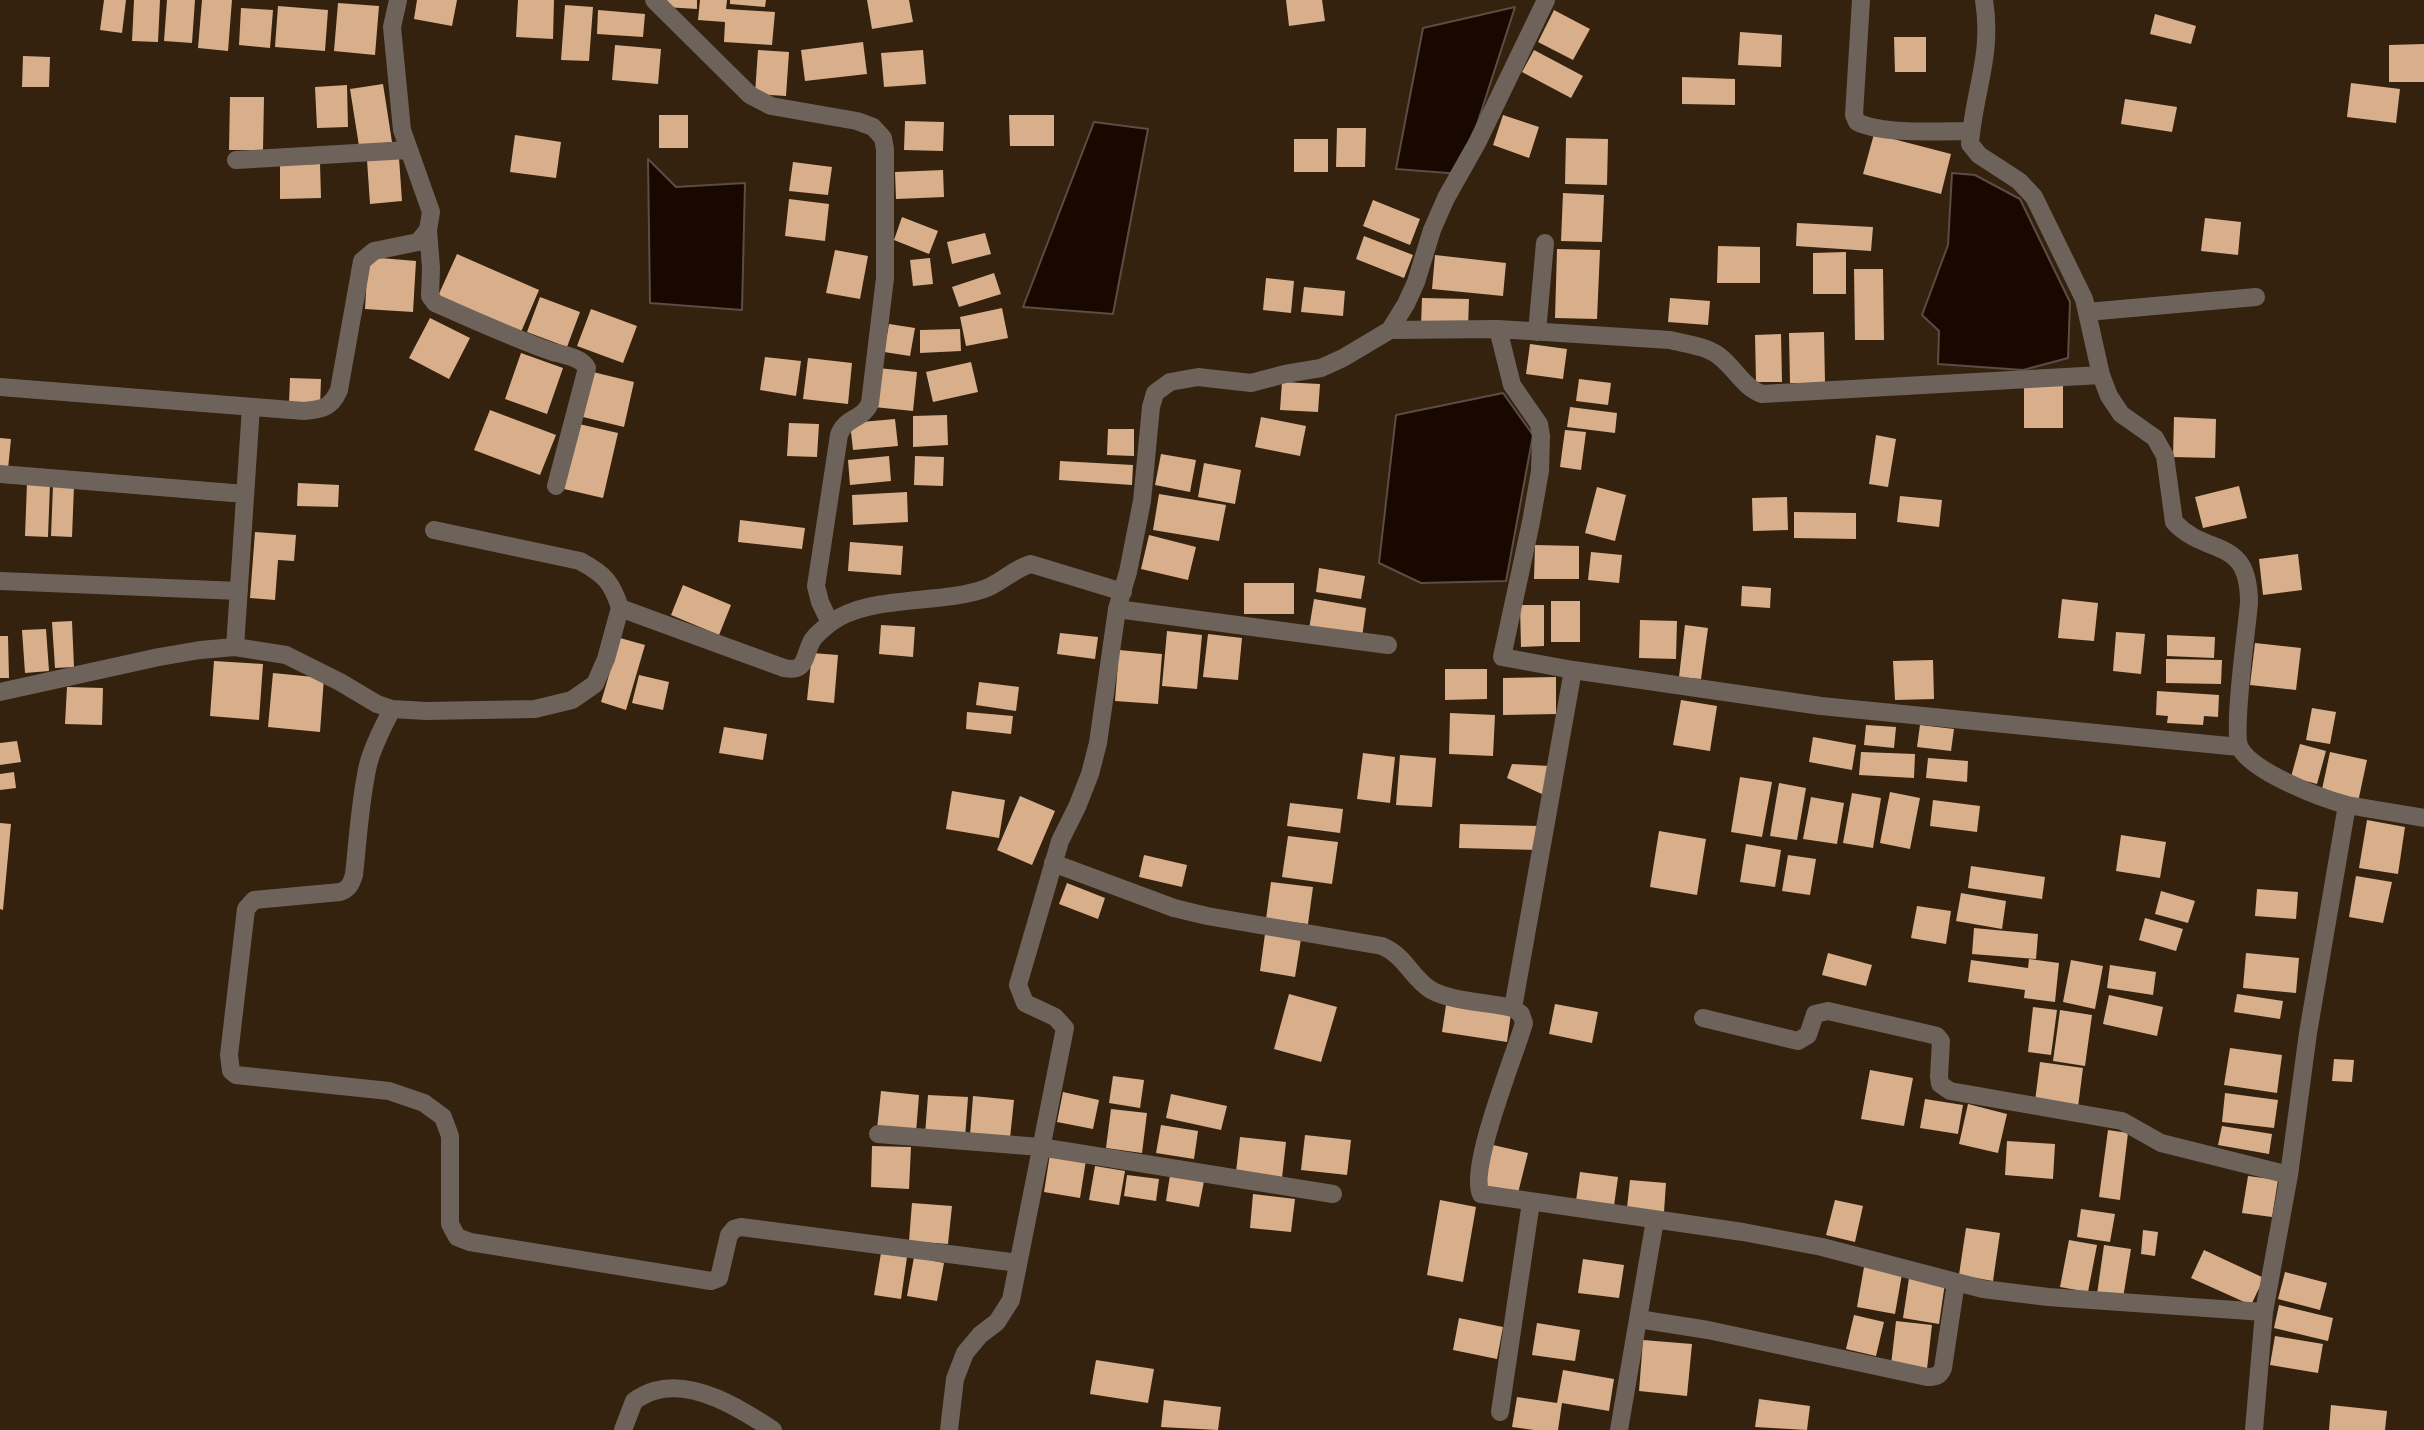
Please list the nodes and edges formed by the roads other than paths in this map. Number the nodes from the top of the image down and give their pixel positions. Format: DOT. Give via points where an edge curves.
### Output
graph roads {
  1 [pos="398,0"];
  2 [pos="653,0"];
  3 [pos="1546,0"];
  4 [pos="1861,0"];
  5 [pos="1984,0"];
  6 [pos="1971,131"];
  7 [pos="408,150"];
  8 [pos="236,160"];
  9 [pos="428,230"];
  10 [pos="1545,243"];
  11 [pos="2256,297"];
  12 [pos="2087,312"];
  13 [pos="1498,329"];
  14 [pos="1390,330"];
  15 [pos="1537,332"];
  16 [pos="2101,375"];
  17 [pos="0,387"];
  18 [pos="251,407"];
  19 [pos="0,474"];
  20 [pos="556,486"];
  21 [pos="245,494"];
  22 [pos="434,530"];
  23 [pos="0,581"];
  24 [pos="239,591"];
  25 [pos="1120,601"];
  26 [pos="620,608"];
  27 [pos="830,623"];
  28 [pos="1388,645"];
  29 [pos="235,647"];
  30 [pos="1573,670"];
  31 [pos="0,692"];
  32 [pos="392,709"];
  33 [pos="2239,747"];
  34 [pos="2347,805"];
  35 [pos="2424,818"];
  36 [pos="1053,863"];
  37 [pos="1513,1008"];
  38 [pos="1703,1018"];
  39 [pos="878,1134"];
  40 [pos="1040,1147"];
  41 [pos="2289,1175"];
  42 [pos="1333,1194"];
  43 [pos="1531,1202"];
  44 [pos="1655,1220"];
  45 [pos="1018,1263"];
  46 [pos="1956,1282"];
  47 [pos="2264,1312"];
  48 [pos="1638,1319"];
  49 [pos="1500,1412"];
  50 [pos="623,1430"];
  51 [pos="773,1430"];
  52 [pos="948,1430"];
  53 [pos="1619,1430"];
  54 [pos="2254,1430"];
  1 -- 7 [label="street" via="392,26"];
  2 -- 27 [label="street" via="750,95 771,106 858,121 883,138 885,278 870,403 861,416 846,422 839,435 816,586"];
  3 -- 14 [label="street" via="1446,198 1416,282"];
  4 -- 6 [label="street" via="1857,122 1898,130"];
  5 -- 6 [label="street" via="1987,53"];
  6 -- 12 [label="street" via="1970,144 1979,155 2019,181 2034,197"];
  7 -- 8 [label="street"];
  7 -- 9 [label="street" via="431,212"];
  9 -- 18 [label="street" via="418,242 374,251 362,261 334,402 304,411"];
  9 -- 20 [label="street" via="430,296 435,303 575,359 587,368"];
  10 -- 15 [label="street"];
  11 -- 12 [label="street"];
  12 -- 16 [label="street"];
  13 -- 14 [label="street"];
  13 -- 15 [label="street"];
  13 -- 30 [label="street" via="1512,385 1539,424 1541,436 1540,471 1502,657"];
  14 -- 25 [label="street" via="1321,368 1251,383 1198,377 1170,382 1155,393 1142,501"];
  15 -- 16 [label="street" via="1640,337 1696,346 1718,355 1752,390 1762,394"];
  16 -- 33 [label="street" via="2121,414 2155,438 2165,456 2174,522 2231,554 2244,567 2249,603"];
  17 -- 18 [label="street"];
  18 -- 21 [label="street"];
  19 -- 21 [label="street"];
  21 -- 24 [label="street"];
  22 -- 26 [label="street" via="580,561 614,588"];
  23 -- 24 [label="street"];
  24 -- 29 [label="street"];
  25 -- 27 [label="street" via="1031,564 987,589 855,611"];
  25 -- 28 [label="street"];
  25 -- 36 [label="street" via="1090,775"];
  26 -- 27 [label="street" via="794,670 802,666 814,639"];
  26 -- 32 [label="street" via="595,684 572,700 535,709"];
  29 -- 31 [label="street" via="159,657"];
  29 -- 32 [label="street" via="286,655"];
  30 -- 33 [label="street" via="1821,706"];
  30 -- 37 [label="street"];
  32 -- 45 [label="street" via="368,762 351,885 340,892 254,900 246,909 231,1071 389,1091 424,1103 443,1117 450,1136 450,1224 457,1237 470,1242 711,1281 719,1278 729,1235 741,1227"];
  33 -- 34 [label="street" via="2258,768"];
  34 -- 35 [label="street"];
  34 -- 41 [label="street"];
  36 -- 37 [label="street" via="1174,908 1382,946 1395,951 1431,990"];
  36 -- 40 [label="street" via="1018,985 1025,1003 1055,1017 1065,1028"];
  37 -- 43 [label="street" via="1524,1023 1484,1147 1479,1190 1488,1196"];
  38 -- 41 [label="street" via="1798,1041 1808,1035 1815,1014 1828,1011 1930,1034 1941,1041 1940,1084 1950,1091 2122,1121 2161,1143"];
  39 -- 40 [label="street"];
  40 -- 42 [label="street"];
  40 -- 45 [label="street"];
  41 -- 47 [label="street"];
  43 -- 44 [label="street"];
  43 -- 49 [label="street"];
  44 -- 46 [label="street" via="1822,1247"];
  44 -- 48 [label="street"];
  45 -- 52 [label="street" via="1011,1300 997,1322 965,1353 955,1379"];
  46 -- 47 [label="street" via="2048,1297"];
  46 -- 48 [label="street" via="1943,1368 1936,1377"];
  47 -- 54 [label="street"];
  48 -- 53 [label="street"];
  50 -- 51 [label="street" via="634,1401 652,1391 676,1388 724,1399"];
}
